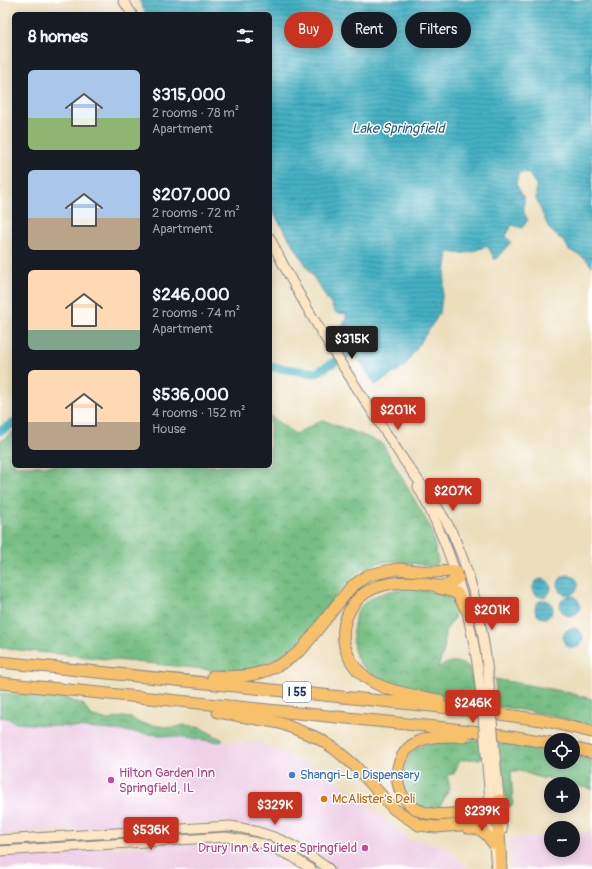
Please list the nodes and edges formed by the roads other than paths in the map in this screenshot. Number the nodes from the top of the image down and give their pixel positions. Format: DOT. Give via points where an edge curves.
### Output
graph roads {
  1 [pos="123,0"];
  2 [pos="131,12"];
  3 [pos="272,242"];
  4 [pos="460,574"];
  5 [pos="397,583"];
  6 [pos="468,612"];
  7 [pos="0,662"];
  8 [pos="82,671"];
  9 [pos="0,683"];
  10 [pos="486,694"];
  11 [pos="117,695"];
  12 [pos="542,720"];
  13 [pos="592,732"];
  14 [pos="544,742"];
  15 [pos="544,746"];
  16 [pos="580,750"];
  17 [pos="592,753"];
  18 [pos="491,755"];
  19 [pos="500,800"];
  20 [pos="394,809"];
  21 [pos="492,814"];
  22 [pos="0,840"];
  23 [pos="493,843"];
  24 [pos="0,851"];
  25 [pos="496,868"];
  26 [pos="311,869"];
  27 [pos="329,869"];
  28 [pos="505,869"];
  1 -- 2 [label="main road"];
  3 -- 4 [label="main road" via="297,292 409,468 439,525"];
  4 -- 5 [label="highway" via="448,585 441,586"];
  4 -- 6 [label="main road"];
  4 -- 8 [label="highway" via="397,569 368,575 351,587 292,658 252,676 234,678"];
  4 -- 10 [label="main road" via="478,615 486,658"];
  5 -- 6 [label="highway" via="454,591"];
  5 -- 12 [label="highway" via="384,584 369,590 356,602 346,618 344,639 347,652 353,666 362,675 377,685 403,693 521,712"];
  6 -- 10 [label="main road"];
  7 -- 8 [label="highway, I 55"];
  8 -- 12 [label="highway, I 55" via="470,710"];
  9 -- 11 [label="highway, I 55"];
  10 -- 18 [label="main road, bridge"];
  11 -- 14 [label="highway, I 55" via="466,730"];
  11 -- 20 [label="highway" via="258,718 306,732 345,757"];
  12 -- 13 [label="highway, I 55"];
  15 -- 21 [label="highway" via="448,736 423,739 404,753 398,766 397,778 402,794 412,807 434,814"];
  16 -- 17 [label="highway"];
  18 -- 19 [label="main road"];
  18 -- 21 [label="main road"];
  19 -- 21 [label="highway"];
  19 -- 28 [label="main road"];
  20 -- 21 [label="highway" via="413,822 429,827 474,824"];
  20 -- 23 [label="highway" via="409,823 423,829 475,827 486,832"];
  21 -- 23 [label="main road"];
  21 -- 25 [label="highway" via="498,828"];
  22 -- 27 [label="main road" via="230,826 260,832 282,840 305,851"];
  23 -- 25 [label="main road"];
  24 -- 26 [label="main road" via="226,837 264,844 293,856"];
}
